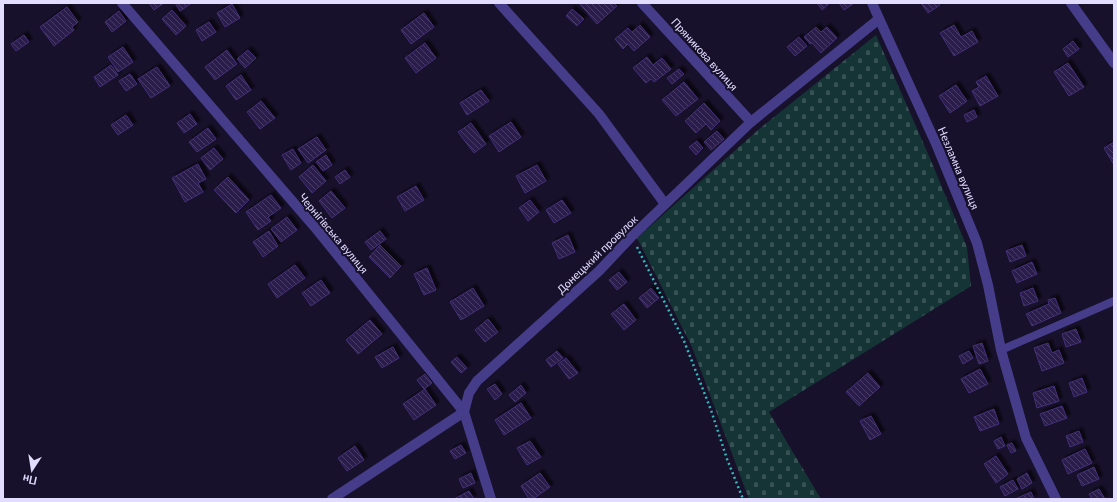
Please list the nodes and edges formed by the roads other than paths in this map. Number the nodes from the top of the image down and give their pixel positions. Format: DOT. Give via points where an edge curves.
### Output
graph roads {
  1 [pos="122,3"];
  2 [pos="500,3"];
  3 [pos="642,3"];
  4 [pos="872,3"];
  5 [pos="1071,3"];
  6 [pos="880,19"];
  7 [pos="1114,63"];
  8 [pos="751,122"];
  9 [pos="665,204"];
  10 [pos="1114,301"];
  11 [pos="1001,350"];
  12 [pos="464,412"];
  13 [pos="332,499"];
  14 [pos="491,499"];
  15 [pos="1056,499"];
  1 -- 12 [label="street, Чернігівська вулиця" via="318,231"];
  2 -- 9 [label="street" via="599,114"];
  3 -- 8 [label="street, Пряникова вулиця"];
  4 -- 6 [label="street, Незламна вулиця"];
  5 -- 7 [label="street"];
  6 -- 8 [label="street, Донецький провулок"];
  6 -- 11 [label="street, Незламна вулиця" via="977,242"];
  8 -- 9 [label="street, Донецький провулок"];
  9 -- 12 [label="street, Донецький провулок" via="599,271 477,381 469,393"];
  10 -- 11 [label="lane"];
  11 -- 15 [label="street, Незламна вулиця" via="1026,438"];
  12 -- 13 [label="street"];
  12 -- 14 [label="street, Чернігівська вулиця"];
}
